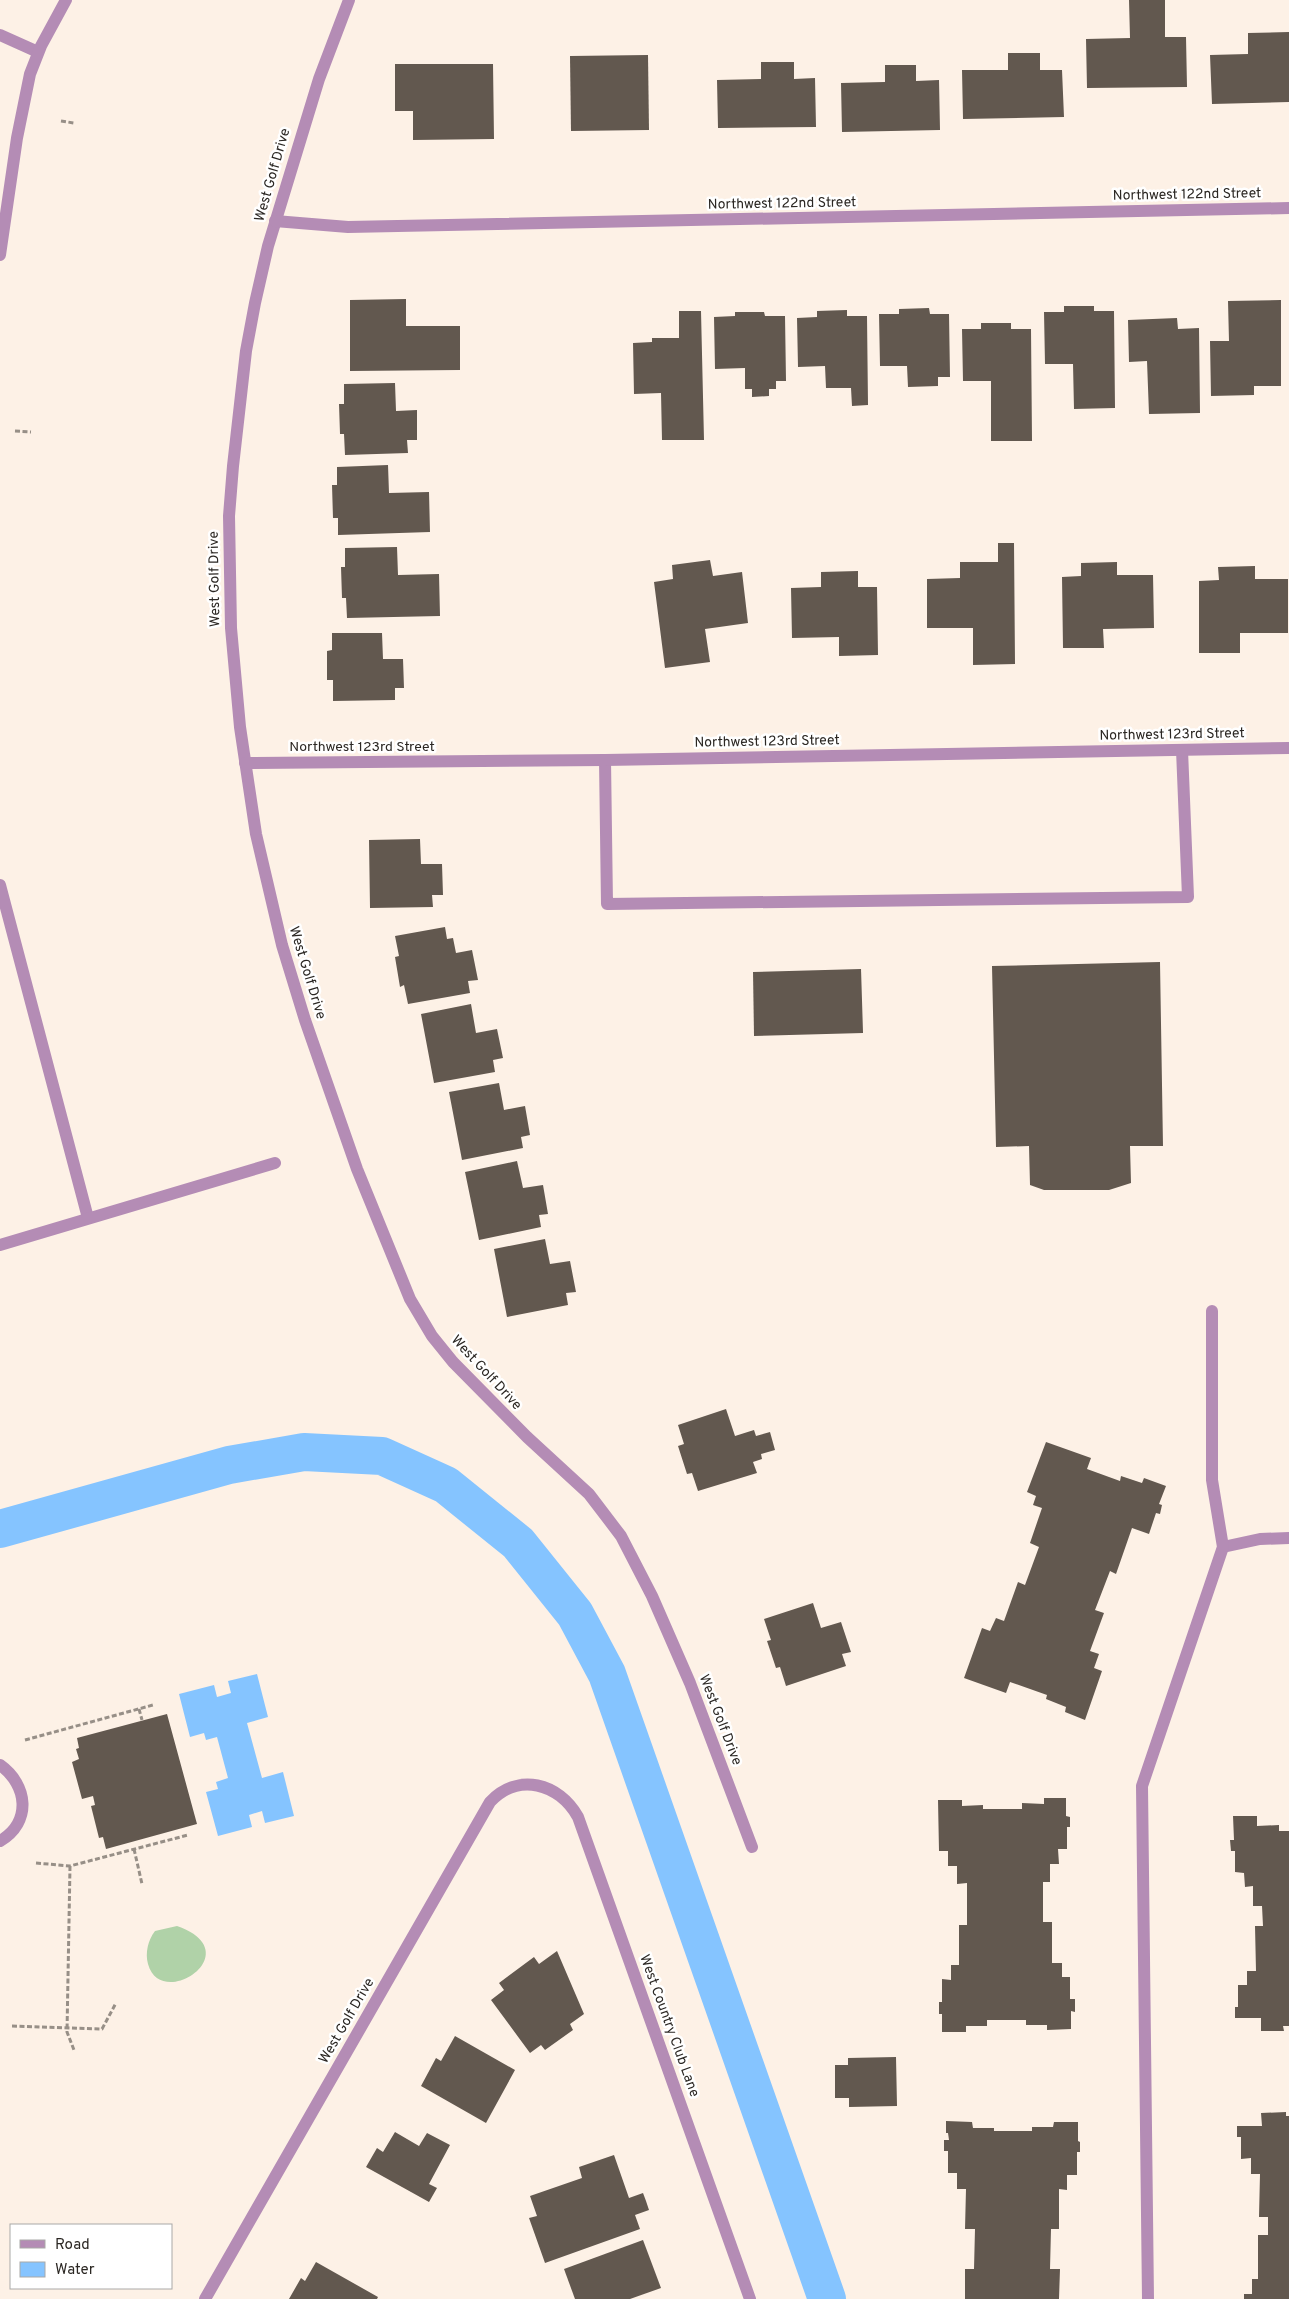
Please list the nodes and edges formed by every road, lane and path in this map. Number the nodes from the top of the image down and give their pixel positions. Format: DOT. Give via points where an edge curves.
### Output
graph roads {
  1 [pos="66,0"];
  2 [pos="348,0"];
  3 [pos="0,35"];
  4 [pos="38,52"];
  5 [pos="61,121"];
  6 [pos="74,123"];
  7 [pos="1289,208"];
  8 [pos="275,222"];
  9 [pos="0,255"];
  10 [pos="14,432"];
  11 [pos="31,432"];
  12 [pos="1289,748"];
  13 [pos="1182,750"];
  14 [pos="605,760"];
  15 [pos="246,763"];
  16 [pos="0,885"];
  17 [pos="275,1162"];
  18 [pos="88,1218"];
  19 [pos="0,1245"];
  20 [pos="1212,1311"];
  21 [pos="1289,1538"];
  22 [pos="1223,1547"];
  23 [pos="153,1705"];
  24 [pos="139,1709"];
  25 [pos="142,1720"];
  26 [pos="25,1740"];
  27 [pos="0,1765"];
  28 [pos="535,1784"];
  29 [pos="188,1834"];
  30 [pos="0,1841"];
  31 [pos="752,1847"];
  32 [pos="134,1849"];
  33 [pos="36,1864"];
  34 [pos="70,1866"];
  35 [pos="142,1884"];
  36 [pos="116,2003"];
  37 [pos="12,2026"];
  38 [pos="67,2027"];
  39 [pos="74,2050"];
  40 [pos="205,2299"];
  41 [pos="750,2299"];
  42 [pos="1148,2299"];
  1 -- 4 [label="street"];
  2 -- 8 [label="street, West Golf Drive" via="316,88"];
  3 -- 4 [label="street"];
  4 -- 9 [label="street" via="24,101"];
  5 -- 6 [label="path"];
  7 -- 8 [label="street, Northwest 122nd Street" via="348,228"];
  8 -- 15 [label="street, West Golf Drive" via="254,303 246,352 229,516 231,628"];
  10 -- 11 [label="path"];
  12 -- 13 [label="street, Northwest 123rd Street"];
  13 -- 14 [label="street, Northwest 123rd Street"];
  13 -- 14 [label="street" via="1188,897 607,904"];
  14 -- 15 [label="street, Northwest 123rd Street"];
  15 -- 31 [label="street, West Golf Drive" via="256,834 284,954 331,1096 406,1290 432,1336 453,1362 589,1494 621,1536 652,1596 690,1683"];
  16 -- 18 [label="street"];
  17 -- 18 [label="street"];
  18 -- 19 [label="street"];
  20 -- 22 [label="street" via="1212,1480"];
  21 -- 22 [label="street" via="1260,1538"];
  22 -- 42 [label="street" via="1142,1786"];
  23 -- 24 [label="path"];
  24 -- 25 [label="path"];
  24 -- 26 [label="path"];
  27 -- 30 [label="street" via="18,1783 23,1808 12,1832"];
  28 -- 40 [label="street, West Golf Drive" via="509,1787 490,1802"];
  28 -- 41 [label="street, West Country Club Lane" via="561,1795 578,1817"];
  29 -- 32 [label="path"];
  32 -- 34 [label="path"];
  32 -- 35 [label="path"];
  33 -- 34 [label="path"];
  34 -- 38 [label="path"];
  36 -- 38 [label="path" via="102,2028"];
  37 -- 38 [label="path"];
  38 -- 39 [label="path"];
}
